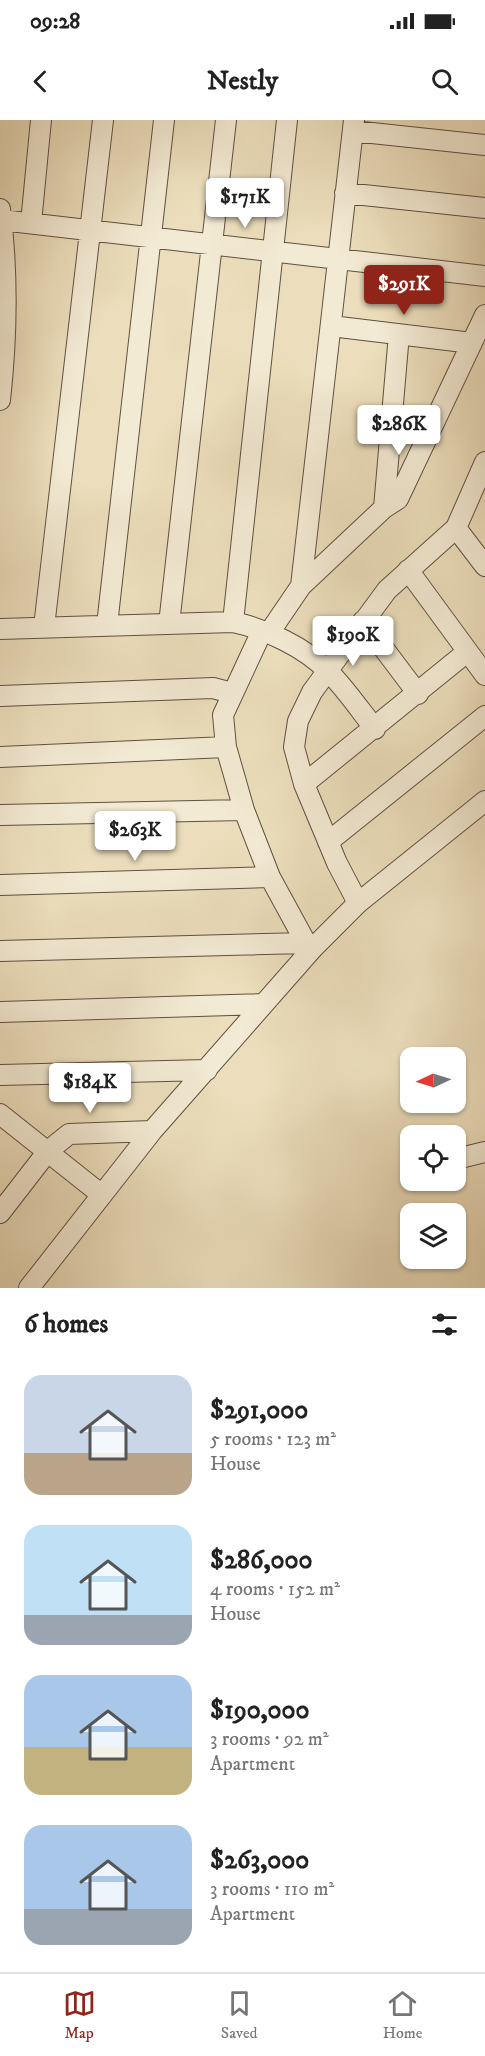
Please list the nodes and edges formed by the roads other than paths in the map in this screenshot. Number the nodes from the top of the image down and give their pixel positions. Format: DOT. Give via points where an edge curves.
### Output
graph roads {
  1 [pos="41,120"];
  2 [pos="103,120"];
  3 [pos="164,120"];
  4 [pos="226,120"];
  5 [pos="287,120"];
  6 [pos="353,125"];
  7 [pos="485,145"];
  8 [pos="345,193"];
  9 [pos="485,208"];
  10 [pos="1,223"];
  11 [pos="31,223"];
  12 [pos="90,230"];
  13 [pos="150,237"];
  14 [pos="211,244"];
  15 [pos="272,250"];
  16 [pos="338,258"];
  17 [pos="485,276"];
  18 [pos="2,295"];
  19 [pos="485,315"];
  20 [pos="331,326"];
  21 [pos="399,334"];
  22 [pos="472,343"];
  23 [pos="2,356"];
  24 [pos="0,400"];
  25 [pos="484,468"];
  26 [pos="384,508"];
  27 [pos="456,528"];
  28 [pos="485,566"];
  29 [pos="408,570"];
  30 [pos="300,586"];
  31 [pos="363,621"];
  32 [pos="233,622"];
  33 [pos="169,624"];
  34 [pos="107,625"];
  35 [pos="44,627"];
  36 [pos="0,628"];
  37 [pos="265,632"];
  38 [pos="467,652"];
  39 [pos="327,670"];
  40 [pos="485,675"];
  41 [pos="232,693"];
  42 [pos="418,693"];
  43 [pos="0,696"];
  44 [pos="485,716"];
  45 [pos="375,729"];
  46 [pos="226,747"];
  47 [pos="0,757"];
  48 [pos="304,784"];
  49 [pos="485,801"];
  50 [pos="244,810"];
  51 [pos="0,815"];
  52 [pos="328,842"];
  53 [pos="270,877"];
  54 [pos="0,885"];
  55 [pos="358,903"];
  56 [pos="309,945"];
  57 [pos="0,951"];
  58 [pos="263,1004"];
  59 [pos="0,1012"];
  60 [pos="207,1070"];
  61 [pos="0,1075"];
  62 [pos="0,1114"];
  63 [pos="152,1131"];
  64 [pos="48,1151"];
  65 [pos="485,1152"];
  66 [pos="466,1157"];
  67 [pos="102,1195"];
  68 [pos="0,1213"];
  69 [pos="29,1288"];
  1 -- 11 [label="street"];
  2 -- 12 [label="street"];
  3 -- 13 [label="street"];
  4 -- 14 [label="street"];
  5 -- 15 [label="street"];
  6 -- 7 [label="street"];
  6 -- 8 [label="street"];
  8 -- 9 [label="street"];
  8 -- 16 [label="street"];
  10 -- 11 [label="street"];
  10 -- 18 [label="street"];
  11 -- 12 [label="street"];
  12 -- 13 [label="street"];
  12 -- 35 [label="street"];
  13 -- 14 [label="street"];
  13 -- 34 [label="street"];
  14 -- 15 [label="street"];
  14 -- 33 [label="street"];
  15 -- 16 [label="street"];
  15 -- 32 [label="street"];
  16 -- 17 [label="street"];
  16 -- 20 [label="street"];
  18 -- 23 [label="street"];
  19 -- 22 [label="street"];
  20 -- 21 [label="street"];
  20 -- 30 [label="street"];
  21 -- 22 [label="street"];
  21 -- 26 [label="street"];
  22 -- 26 [label="street" via="401,494"];
  23 -- 24 [label="street"];
  25 -- 27 [label="street"];
  26 -- 30 [label="street"];
  27 -- 28 [label="street"];
  27 -- 29 [label="street"];
  29 -- 31 [label="street"];
  29 -- 38 [label="street"];
  30 -- 37 [label="street"];
  31 -- 39 [label="street"];
  31 -- 42 [label="street"];
  32 -- 33 [label="street"];
  32 -- 37 [label="street"];
  33 -- 34 [label="street"];
  34 -- 35 [label="street"];
  35 -- 36 [label="street"];
  37 -- 39 [label="street" via="297,648"];
  37 -- 41 [label="street"];
  38 -- 40 [label="street"];
  38 -- 42 [label="street"];
  39 -- 45 [label="street"];
  39 -- 48 [label="street" via="298,721 294,747"];
  41 -- 43 [label="street" via="213,688"];
  41 -- 46 [label="street" via="222,715"];
  42 -- 45 [label="street"];
  44 -- 52 [label="street"];
  45 -- 48 [label="street"];
  46 -- 47 [label="street"];
  46 -- 50 [label="street"];
  48 -- 52 [label="street"];
  49 -- 55 [label="street"];
  50 -- 51 [label="street"];
  50 -- 53 [label="street"];
  52 -- 55 [label="street"];
  53 -- 54 [label="street"];
  53 -- 56 [label="street"];
  55 -- 56 [label="street"];
  56 -- 57 [label="street"];
  56 -- 58 [label="street"];
  58 -- 59 [label="street"];
  58 -- 60 [label="street"];
  60 -- 61 [label="street"];
  60 -- 63 [label="street"];
  62 -- 64 [label="street"];
  63 -- 64 [label="street" via="69,1134"];
  63 -- 67 [label="street"];
  64 -- 67 [label="street"];
  64 -- 68 [label="street"];
  65 -- 66 [label="street"];
  67 -- 69 [label="street"];
}
